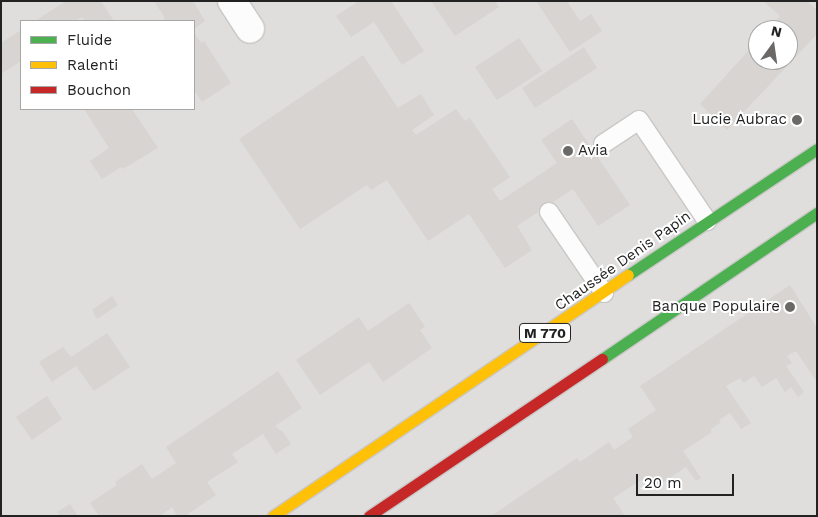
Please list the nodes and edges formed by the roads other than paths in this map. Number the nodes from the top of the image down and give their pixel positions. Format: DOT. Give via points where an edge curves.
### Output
graph roads {
  1 [pos="232,1"];
  2 [pos="250,29"];
  3 [pos="603,144"];
  4 [pos="817,149"];
  5 [pos="550,212"];
  6 [pos="811,217"];
  7 [pos="707,221"];
  8 [pos="817,236"];
  9 [pos="604,293"];
  10 [pos="382,512"];
  11 [pos="273,516"];
  1 -- 2 [label="street"];
  3 -- 7 [label="lane" via="639,120"];
  4 -- 7 [label="main road, Chaussée Denis Papin / M 770"];
  5 -- 9 [label="lane"];
  6 -- 8 [label="lane"];
  6 -- 10 [label="main road"];
  7 -- 9 [label="main road, Chaussée Denis Papin / M 770"];
  9 -- 11 [label="main road, Chaussée Denis Papin / M 770"];
}
